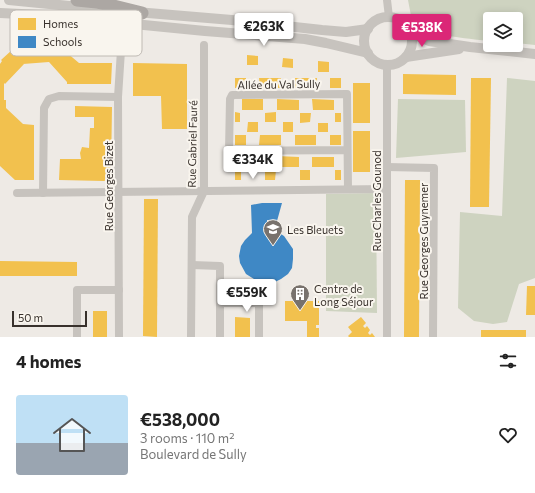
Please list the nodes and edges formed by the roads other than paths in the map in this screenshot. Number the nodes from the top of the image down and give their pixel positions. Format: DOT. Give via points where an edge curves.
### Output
graph roads {
  1 [pos="8,0"];
  2 [pos="77,0"];
  3 [pos="387,0"];
  4 [pos="111,10"];
  5 [pos="130,10"];
  6 [pos="0,13"];
  7 [pos="10,13"];
  8 [pos="142,13"];
  9 [pos="389,17"];
  10 [pos="142,25"];
  11 [pos="368,29"];
  12 [pos="411,33"];
  13 [pos="204,45"];
  14 [pos="470,48"];
  15 [pos="368,53"];
  16 [pos="535,54"];
  17 [pos="121,56"];
  18 [pos="406,57"];
  19 [pos="387,65"];
  20 [pos="118,97"];
  21 [pos="348,150"];
  22 [pos="387,167"];
  23 [pos="348,189"];
  24 [pos="387,189"];
  25 [pos="204,191"];
  26 [pos="119,192"];
  27 [pos="17,193"];
  28 [pos="43,193"];
  29 [pos="192,265"];
  30 [pos="119,290"];
  31 [pos="220,303"];
  32 [pos="77,337"];
  33 [pos="119,337"];
  34 [pos="191,337"];
  35 [pos="220,337"];
  36 [pos="259,337"];
  37 [pos="386,337"];
  38 [pos="433,337"];
  1 -- 4 [label="street"];
  2 -- 5 [label="main road"];
  3 -- 9 [label="street"];
  6 -- 7 [label="street"];
  8 -- 11 [label="street" via="330,31"];
  9 -- 11 [label="street" via="377,20"];
  9 -- 12 [label="street" via="402,22"];
  10 -- 15 [label="street" via="306,39"];
  11 -- 15 [label="street" via="364,41"];
  12 -- 14 [label="street" via="429,41"];
  12 -- 18 [label="street" via="412,46"];
  13 -- 25 [label="street, Rue Gabriel Fauré"];
  14 -- 16 [label="street"];
  14 -- 18 [label="street"];
  15 -- 19 [label="street" via="379,63"];
  17 -- 20 [label="street, Rue Georges Bizet"];
  18 -- 19 [label="street" via="400,62"];
  19 -- 22 [label="street, Rue Charles Gounod"];
  20 -- 26 [label="street, Rue Georges Bizet"];
  20 -- 28 [label="street" via="59,96 49,99 44,108"];
  21 -- 21 [label="street, Allée du Val Sully" via="229,151 230,99 232,95 347,94"];
  21 -- 23 [label="street, Allée du Val Sully"];
  22 -- 24 [label="street, Rue Charles Gounod"];
  22 -- 38 [label="street, Rue Georges Guynemer" via="434,168"];
  23 -- 24 [label="street"];
  23 -- 25 [label="street"];
  24 -- 37 [label="street, Rue Charles Gounod"];
  25 -- 26 [label="street"];
  25 -- 29 [label="street, Rue Gabriel Fauré" via="192,217"];
  26 -- 28 [label="street"];
  26 -- 30 [label="street, Rue Georges Bizet"];
  27 -- 28 [label="street"];
  29 -- 31 [label="street" via="220,266"];
  29 -- 34 [label="street, Rue Gabriel Fauré"];
  30 -- 32 [label="street" via="77,290"];
  30 -- 33 [label="street, Rue Georges Bizet"];
  31 -- 35 [label="street"];
  31 -- 36 [label="street" via="259,303"];
}
